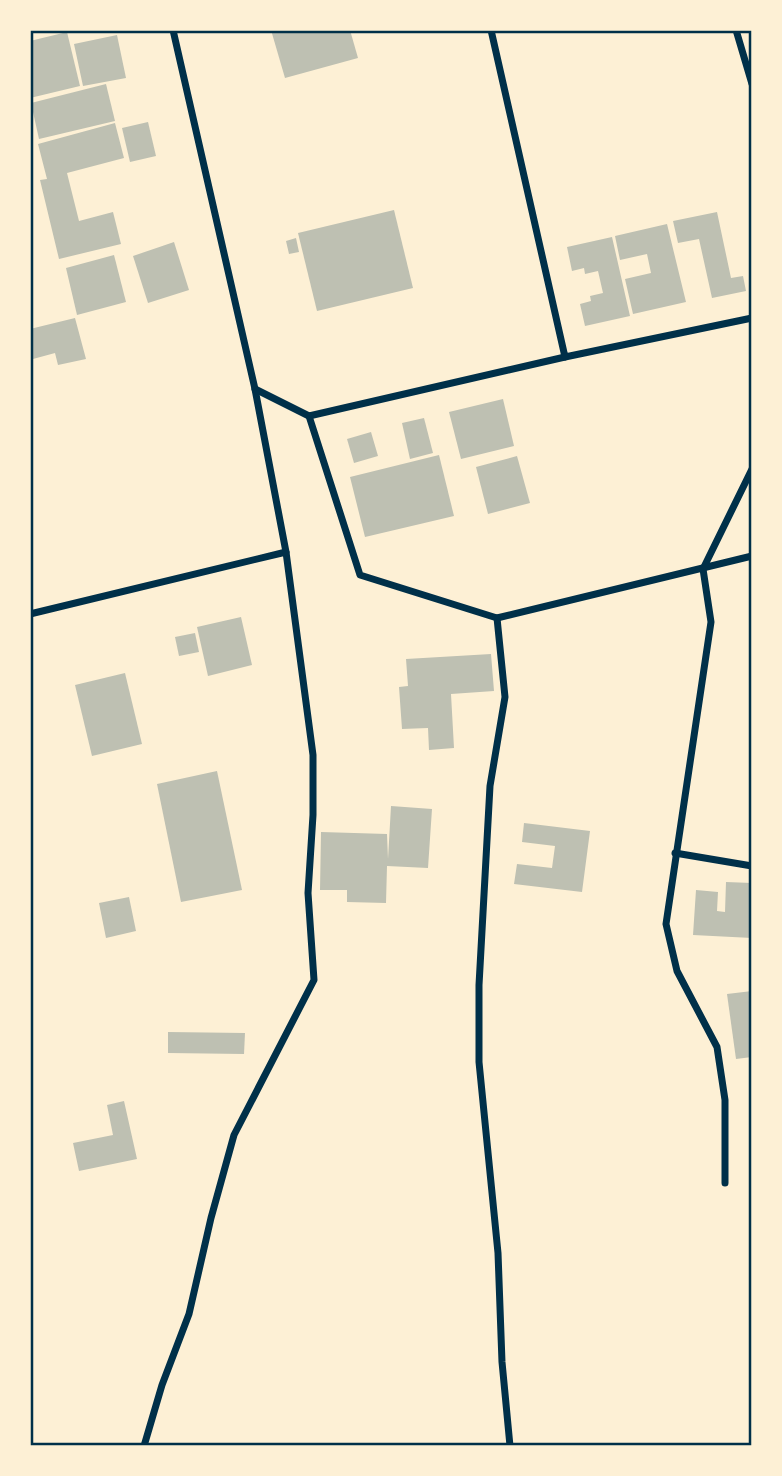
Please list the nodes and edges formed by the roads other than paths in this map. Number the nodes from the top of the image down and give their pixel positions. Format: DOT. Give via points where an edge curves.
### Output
graph roads {
  1 [pos="173,30"];
  2 [pos="491,30"];
  3 [pos="736,30"];
  4 [pos="752,84"];
  5 [pos="752,318"];
  6 [pos="565,357"];
  7 [pos="255,388"];
  8 [pos="309,416"];
  9 [pos="752,469"];
  10 [pos="286,552"];
  11 [pos="752,556"];
  12 [pos="703,569"];
  13 [pos="30,614"];
  14 [pos="497,618"];
  15 [pos="675,853"];
  16 [pos="752,866"];
  17 [pos="725,1183"];
  18 [pos="144,1446"];
  19 [pos="510,1446"];
  1 -- 7 [label="street"];
  2 -- 6 [label="street"];
  3 -- 4 [label="street"];
  5 -- 6 [label="street"];
  6 -- 8 [label="street"];
  7 -- 8 [label="street"];
  7 -- 10 [label="street"];
  8 -- 14 [label="street" via="360,575"];
  9 -- 12 [label="street"];
  10 -- 13 [label="street"];
  10 -- 18 [label="street" via="313,755 308,893 314,980 234,1135 189,1314"];
  11 -- 12 [label="street"];
  12 -- 14 [label="street"];
  12 -- 15 [label="street" via="711,622"];
  14 -- 19 [label="street" via="505,696 490,786 479,1062 498,1253"];
  15 -- 16 [label="street"];
  15 -- 17 [label="street" via="666,924 677,971 716,1047 725,1100"];
}
